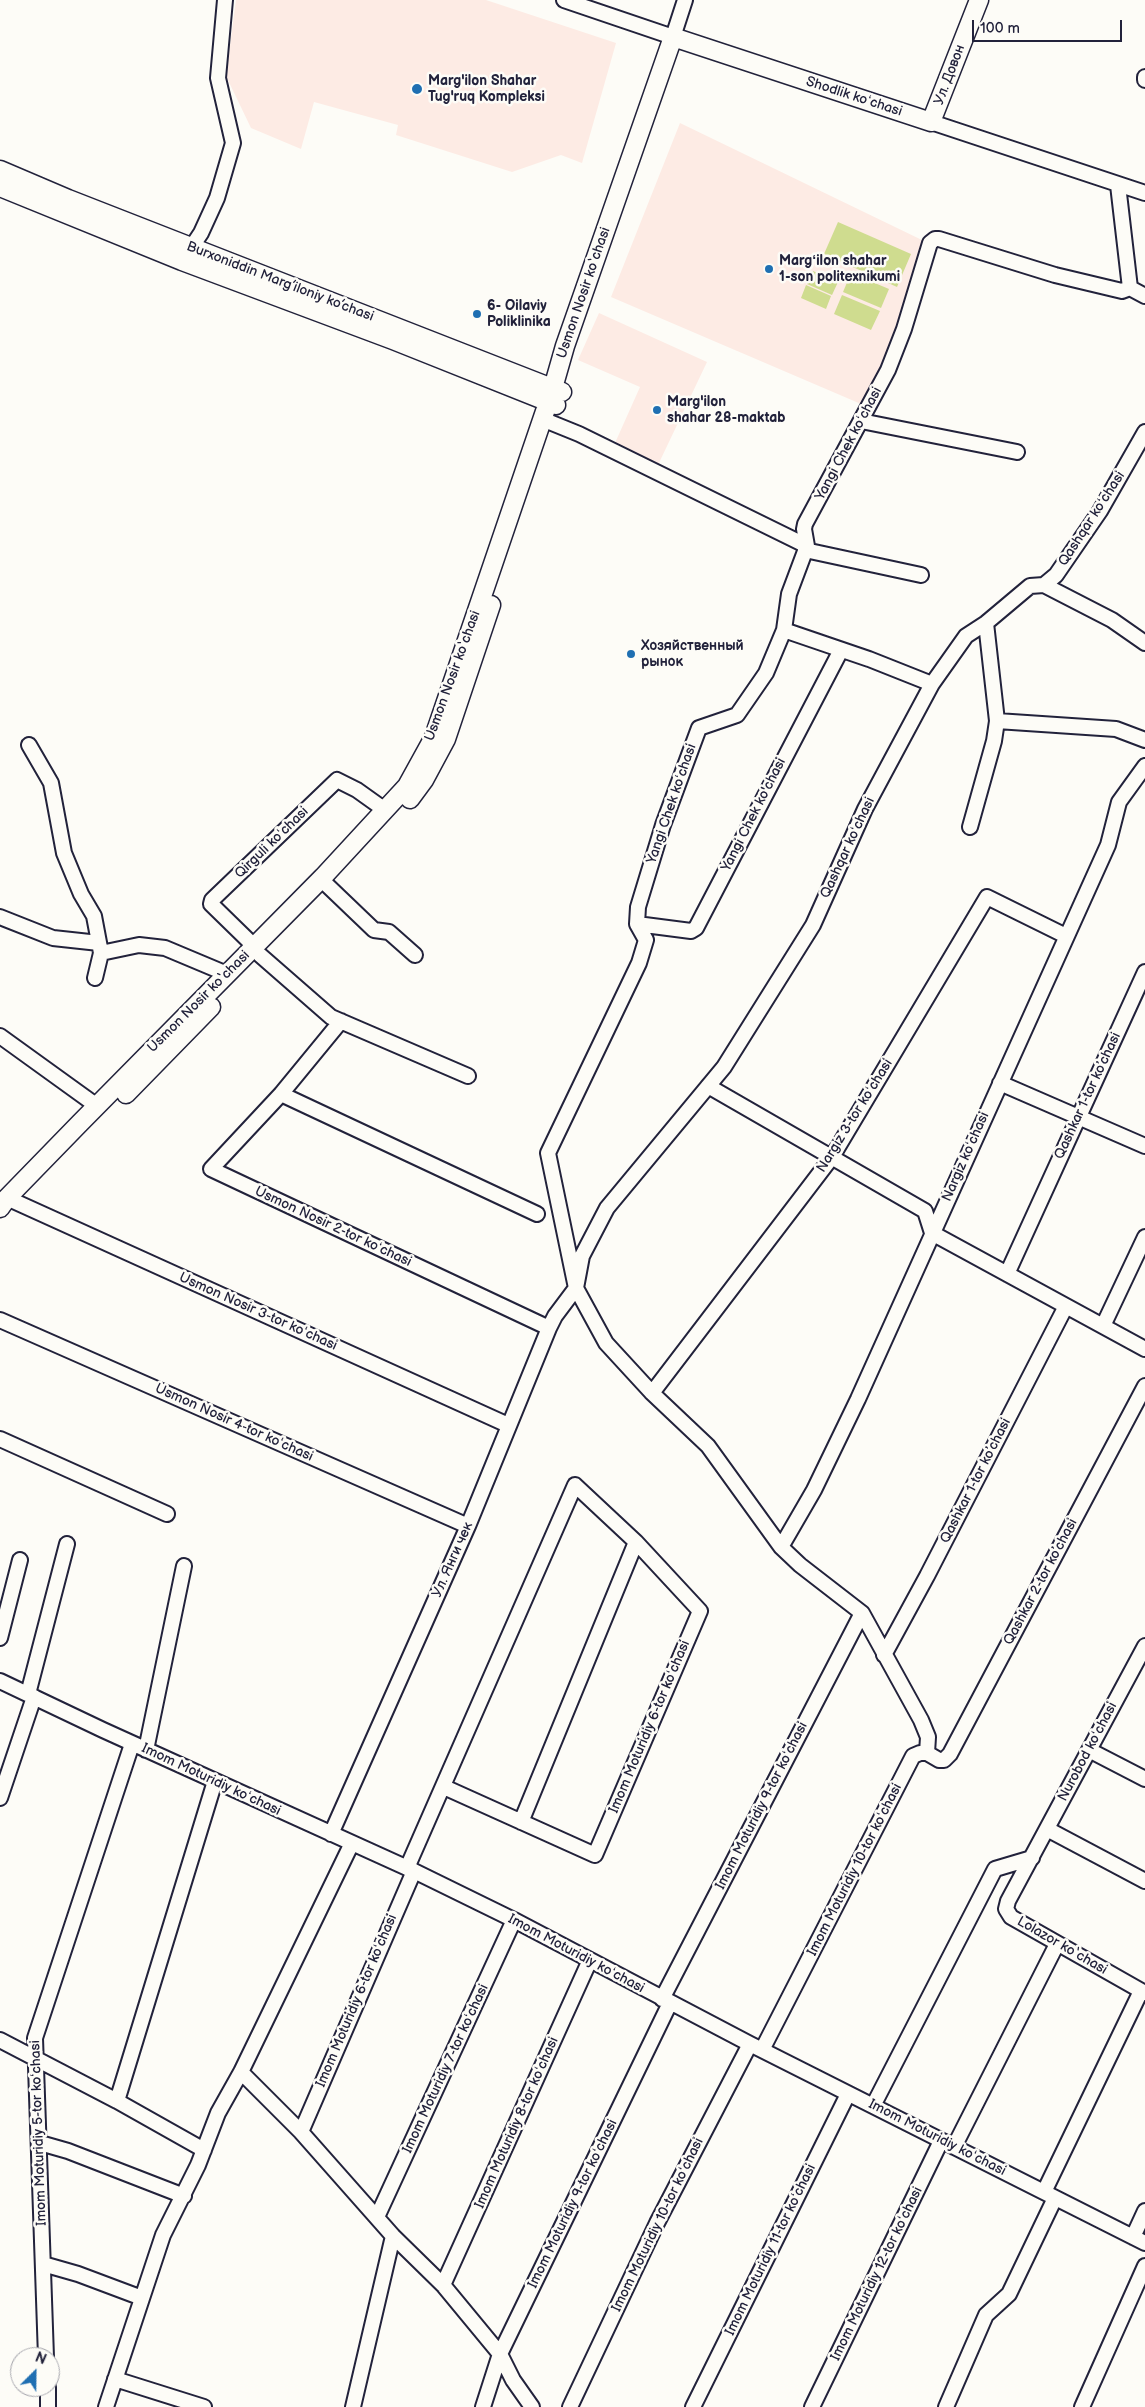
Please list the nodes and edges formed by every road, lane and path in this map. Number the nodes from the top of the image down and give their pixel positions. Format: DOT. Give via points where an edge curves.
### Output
graph roads {
  1 [pos="225,0"];
  2 [pos="564,0"];
  3 [pos="686,0"];
  4 [pos="979,0"];
  5 [pos="673,37"];
  6 [pos="931,122"];
  7 [pos="0,170"];
  8 [pos="1118,186"];
  9 [pos="0,187"];
  10 [pos="1145,193"];
  11 [pos="187,254"];
  12 [pos="1130,288"];
  13 [pos="1145,296"];
  14 [pos="552,405"];
  15 [pos="861,421"];
  16 [pos="1143,442"];
  17 [pos="1017,452"];
  18 [pos="806,548"];
  19 [pos="921,575"];
  20 [pos="1044,585"];
  21 [pos="986,623"];
  22 [pos="784,630"];
  23 [pos="1145,643"];
  24 [pos="841,650"];
  25 [pos="932,684"];
  26 [pos="996,721"];
  27 [pos="1145,740"];
  28 [pos="29,745"];
  29 [pos="1145,766"];
  30 [pos="385,810"];
  31 [pos="970,827"];
  32 [pos="327,885"];
  33 [pos="0,917"];
  34 [pos="288,919"];
  35 [pos="637,924"];
  36 [pos="1066,936"];
  37 [pos="100,948"];
  38 [pos="257,951"];
  39 [pos="415,955"];
  40 [pos="1145,972"];
  41 [pos="226,974"];
  42 [pos="95,978"];
  43 [pos="340,1021"];
  44 [pos="0,1036"];
  45 [pos="468,1076"];
  46 [pos="1000,1083"];
  47 [pos="708,1086"];
  48 [pos="281,1094"];
  49 [pos="97,1106"];
  50 [pos="1078,1118"];
  51 [pos="1145,1146"];
  52 [pos="832,1157"];
  53 [pos="6,1205"];
  54 [pos="537,1214"];
  55 [pos="932,1233"];
  56 [pos="1145,1237"];
  57 [pos="1007,1274"];
  58 [pos="576,1288"];
  59 [pos="1066,1306"];
  60 [pos="0,1320"];
  61 [pos="1103,1326"];
  62 [pos="550,1328"];
  63 [pos="1145,1349"];
  64 [pos="1145,1386"];
  65 [pos="652,1393"];
  66 [pos="508,1425"];
  67 [pos="0,1439"];
  68 [pos="167,1514"];
  69 [pos="468,1526"];
  70 [pos="636,1542"];
  71 [pos="67,1544"];
  72 [pos="781,1547"];
  73 [pos="20,1560"];
  74 [pos="184,1566"];
  75 [pos="862,1613"];
  76 [pos="0,1638"];
  77 [pos="1145,1646"];
  78 [pos="884,1654"];
  79 [pos="1141,1665"];
  80 [pos="0,1681"];
  81 [pos="31,1696"];
  82 [pos="132,1744"];
  83 [pos="146,1750"];
  84 [pos="1090,1750"];
  85 [pos="927,1753"];
  86 [pos="1145,1779"];
  87 [pos="214,1781"];
  88 [pos="444,1787"];
  89 [pos="0,1798"];
  90 [pos="521,1822"];
  91 [pos="1047,1829"];
  92 [pos="331,1834"];
  93 [pos="352,1843"];
  94 [pos="1032,1858"];
  95 [pos="410,1870"];
  96 [pos="1145,1881"];
  97 [pos="514,1920"];
  98 [pos="1057,1944"];
  99 [pos="590,1960"];
  100 [pos="1143,1992"];
  101 [pos="666,2001"];
  102 [pos="0,2040"];
  103 [pos="756,2047"];
  104 [pos="35,2057"];
  105 [pos="241,2072"];
  106 [pos="848,2094"];
  107 [pos="117,2101"];
  108 [pos="873,2106"];
  109 [pos="301,2132"];
  110 [pos="941,2141"];
  111 [pos="40,2143"];
  112 [pos="954,2147"];
  113 [pos="204,2150"];
  114 [pos="1050,2195"];
  115 [pos="184,2196"];
  116 [pos="1145,2211"];
  117 [pos="377,2217"];
  118 [pos="394,2236"];
  119 [pos="1139,2240"];
  120 [pos="43,2264"];
  121 [pos="1145,2266"];
  122 [pos="443,2285"];
  123 [pos="142,2298"];
  124 [pos="46,2347"];
  125 [pos="500,2354"];
  126 [pos="115,2379"];
  127 [pos="106,2407"];
  128 [pos="204,2407"];
  129 [pos="353,2407"];
  130 [pos="483,2407"];
  131 [pos="532,2407"];
  132 [pos="570,2407"];
  133 [pos="693,2407"];
  134 [pos="812,2407"];
  135 [pos="946,2407"];
  136 [pos="1082,2407"];
  1 -- 11 [label="street" via="218,78 233,143 217,198"];
  2 -- 5 [label="street, Shodlik koʻchasi"];
  3 -- 5 [label="street"];
  4 -- 6 [label="main road, Ул. Довон"];
  5 -- 6 [label="main road, Shodlik koʻchasi"];
  5 -- 14 [label="main road, Usmon Nosir ko‘chasi" via="564,346"];
  6 -- 8 [label="street, Shodlik koʻchasi"];
  7 -- 11 [label="main road, Burxoniddin Marg’iloniy ko’chasi"];
  8 -- 10 [label="street, Shodlik koʻchasi"];
  8 -- 12 [label="street"];
  9 -- 11 [label="main road, Burxoniddin Marg’iloniy ko’chasi"];
  11 -- 14 [label="main road, Burxoniddin Marg’iloniy ko’chasi"];
  12 -- 13 [label="street"];
  12 -- 15 [label="street, Yangi Chek koʻchasi" via="1122,291 1055,275 934,238 888,370"];
  14 -- 18 [label="street"];
  14 -- 30 [label="main road, Usmon Nosir ko‘chasi" via="434,737 407,786"];
  14 -- 32 [label="main road, Usmon Nosir ko‘chasi" via="446,740 411,798"];
  15 -- 17 [label="street"];
  15 -- 18 [label="street, Yangi Chek koʻchasi" via="805,524"];
  16 -- 20 [label="street, Qashqar koʻchasi" via="1056,575"];
  18 -- 19 [label="street"];
  18 -- 22 [label="street, Yangi Chek koʻchasi" via="789,594"];
  20 -- 21 [label="street, Qashqar koʻchasi" via="1030,586"];
  20 -- 23 [label="street" via="1112,620"];
  21 -- 25 [label="street, Qashqar koʻchasi" via="966,636"];
  21 -- 26 [label="street"];
  22 -- 24 [label="street"];
  22 -- 35 [label="street, Yangi Chek koʻchasi" via="766,673 737,715 699,728 663,824 638,907"];
  24 -- 25 [label="street"];
  24 -- 35 [label="street, Yangi Chek ko'chasi" via="696,928 692,931"];
  25 -- 47 [label="street, Qashqar koʻchasi" via="865,809 813,925 724,1068"];
  26 -- 27 [label="street" via="1116,729"];
  26 -- 31 [label="street" via="994,740"];
  28 -- 37 [label="street" via="51,783 64,853 80,894 94,916"];
  29 -- 36 [label="street, Nargiz koʻchasi" via="1119,802 1108,845"];
  30 -- 34 [label="main road, Usmon Nosir ko‘chasi"];
  30 -- 38 [label="street, Qirguli koʻchasi" via="337,780 212,900 211,904"];
  32 -- 34 [label="main road, Usmon Nosir ko‘chasi"];
  32 -- 39 [label="street" via="374,930 389,932"];
  33 -- 37 [label="street" via="52,938"];
  34 -- 38 [label="main road, Usmon Nosir ko‘chasi"];
  35 -- 58 [label="street, Yangi Chek koʻchasi" via="646,940 639,962 548,1153"];
  36 -- 46 [label="street, Nargiz koʻchasi"];
  36 -- 52 [label="street, Nargiz 3-tor koʻchasi" via="987,897"];
  37 -- 41 [label="street" via="139,945 164,948"];
  37 -- 42 [label="street"];
  38 -- 41 [label="main road, Usmon Nosir ko‘chasi"];
  38 -- 43 [label="street" via="331,1017"];
  38 -- 53 [label="main road, Usmon Nosir ko‘chasi" via="183,1036"];
  40 -- 50 [label="street, Qashkar 1-tor koʼchasi"];
  41 -- 49 [label="main road, Usmon Nosir ko‘chasi"];
  43 -- 45 [label="street"];
  43 -- 48 [label="street, Usmon Nosir 2-tor koʻchasi"];
  44 -- 49 [label="street"];
  46 -- 50 [label="street"];
  46 -- 55 [label="street, Nargiz koʻchasi"];
  47 -- 52 [label="street"];
  47 -- 58 [label="street, Qashqar koʻchasi" via="607,1208 582,1256"];
  48 -- 54 [label="street"];
  48 -- 62 [label="street, Usmon Nosir 2-tor koʻchasi" via="211,1170"];
  49 -- 53 [label="main road, Usmon Nosir ko‘chasi"];
  50 -- 51 [label="street"];
  50 -- 57 [label="street, Qashkar 1-tor koʼchasi"];
  52 -- 55 [label="street" via="924,1211"];
  52 -- 65 [label="street, Nargiz 3-tor koʻchasi"];
  53 -- 66 [label="street, Usmon Nosir 3-tor koʻchasi"];
  55 -- 57 [label="street"];
  55 -- 72 [label="street, Nargiz koʻchasi" via="858,1399 814,1490"];
  56 -- 61 [label="street"];
  57 -- 59 [label="street"];
  58 -- 62 [label="street, Ул. Янги чек"];
  58 -- 65 [label="street" via="606,1343"];
  59 -- 61 [label="street"];
  59 -- 78 [label="street, Qashkar 1-tor koʼchasi" via="932,1568"];
  60 -- 69 [label="street, Usmon Nosir 4-tor koʻchasi"];
  61 -- 63 [label="street"];
  62 -- 66 [label="street, Ул. Янги чек"];
  64 -- 85 [label="street, Qashkar 2-tor koʼchasi" via="950,1754 939,1760"];
  65 -- 72 [label="street" via="708,1446"];
  66 -- 69 [label="street, Ул. Янги чек"];
  67 -- 68 [label="street"];
  69 -- 92 [label="street, Ул. Янги чек"];
  70 -- 88 [label="street, Imom Moturidiy 6-tor koʻchasi" via="575,1485"];
  70 -- 90 [label="street"];
  70 -- 90 [label="street, Imom Moturidiy 6-tor koʻchasi" via="700,1611 595,1855"];
  71 -- 81 [label="street"];
  72 -- 75 [label="street"];
  73 -- 76 [label="street"];
  74 -- 83 [label="street"];
  75 -- 78 [label="street"];
  75 -- 101 [label="street, Imom Moturidiy 9-tor koʻchasi"];
  77 -- 79 [label="street, Nurobod koʻchasi"];
  78 -- 85 [label="street" via="921,1720 928,1738"];
  79 -- 84 [label="street, Nurobod koʻchasi"];
  80 -- 81 [label="street, Imom Moturidiy koʻchasi"];
  81 -- 82 [label="street, Imom Moturidiy koʻchasi"];
  81 -- 89 [label="street"];
  82 -- 83 [label="street, Imom Moturidiy koʻchasi"];
  82 -- 104 [label="street, Imom Moturidiy 5-tor koʻchasi" via="35,2038"];
  83 -- 87 [label="street, Imom Moturidiy koʻchasi"];
  84 -- 86 [label="street"];
  84 -- 91 [label="street, Nurobod koʻchasi"];
  85 -- 103 [label="street, Imom Moturidiy 10-tor koʻchasi" via="913,1756"];
  87 -- 92 [label="street, Imom Moturidiy koʻchasi"];
  87 -- 107 [label="street"];
  88 -- 90 [label="street, Imom Moturidiy 6-tor koʻchasi"];
  88 -- 95 [label="street, Imom Moturidiy 6-tor koʻchasi"];
  91 -- 94 [label="street, Nurobod koʻchasi"];
  91 -- 96 [label="street"];
  92 -- 93 [label="street, Imom Moturidiy koʻchasi"];
  93 -- 95 [label="street, Imom Moturidiy koʻchasi"];
  93 -- 105 [label="street"];
  94 -- 98 [label="street, Lolazor ko‘chasi" via="1006,1909 1011,1917"];
  94 -- 108 [label="street" via="995,1869"];
  95 -- 97 [label="street, Imom Moturidiy koʻchasi"];
  95 -- 109 [label="street, Imom Moturidiy 6-tor koʻchasi"];
  97 -- 99 [label="street, Imom Moturidiy koʻchasi"];
  97 -- 117 [label="street, Imom Moturidiy 7-tor koʻchasi"];
  98 -- 100 [label="street, Lolazor ko‘chasi"];
  98 -- 112 [label="street"];
  99 -- 101 [label="street, Imom Moturidiy koʻchasi"];
  99 -- 122 [label="street, Imom Moturidiy 8-tor koʻchasi"];
  100 -- 114 [label="street"];
  101 -- 103 [label="street, Imom Moturidiy koʻchasi"];
  101 -- 125 [label="street, Imom Moturidiy 9-tor koʻchasi"];
  102 -- 104 [label="street"];
  103 -- 106 [label="street, Imom Moturidiy koʻchasi"];
  103 -- 132 [label="street, Imom Moturidiy 10-tor koʻchasi" via="657,2223"];
  104 -- 107 [label="street"];
  104 -- 111 [label="street, Imom Moturidiy 5-tor koʻchasi"];
  105 -- 109 [label="street"];
  105 -- 113 [label="street" via="218,2113"];
  106 -- 108 [label="street, Imom Moturidiy koʻchasi"];
  106 -- 133 [label="street, Imom Moturidiy 11-tor koʻchasi"];
  107 -- 113 [label="street"];
  108 -- 110 [label="street, Imom Moturidiy koʻchasi"];
  109 -- 117 [label="street"];
  110 -- 112 [label="street, Imom Moturidiy koʻchasi"];
  110 -- 134 [label="street, Imom Moturidiy 12-tor koʻchasi"];
  111 -- 115 [label="street"];
  111 -- 120 [label="street, Imom Moturidiy 5-tor koʻchasi"];
  112 -- 114 [label="street, Imom Moturidiy koʻchasi"];
  113 -- 115 [label="street"];
  114 -- 119 [label="street, Imom Moturidiy koʻchasi"];
  114 -- 135 [label="street" via="1009,2294 986,2316"];
  115 -- 123 [label="street" via="158,2247"];
  116 -- 119 [label="street"];
  117 -- 118 [label="street"];
  118 -- 122 [label="street"];
  118 -- 129 [label="street"];
  120 -- 123 [label="street"];
  120 -- 124 [label="street, Imom Moturidiy 5-tor koʻchasi"];
  121 -- 136 [label="street"];
  122 -- 125 [label="street"];
  123 -- 126 [label="street"];
  125 -- 130 [label="street, Imom Moturidiy 9-tor koʻchasi"];
  125 -- 131 [label="street"];
  126 -- 127 [label="street"];
  126 -- 128 [label="street"];
}
